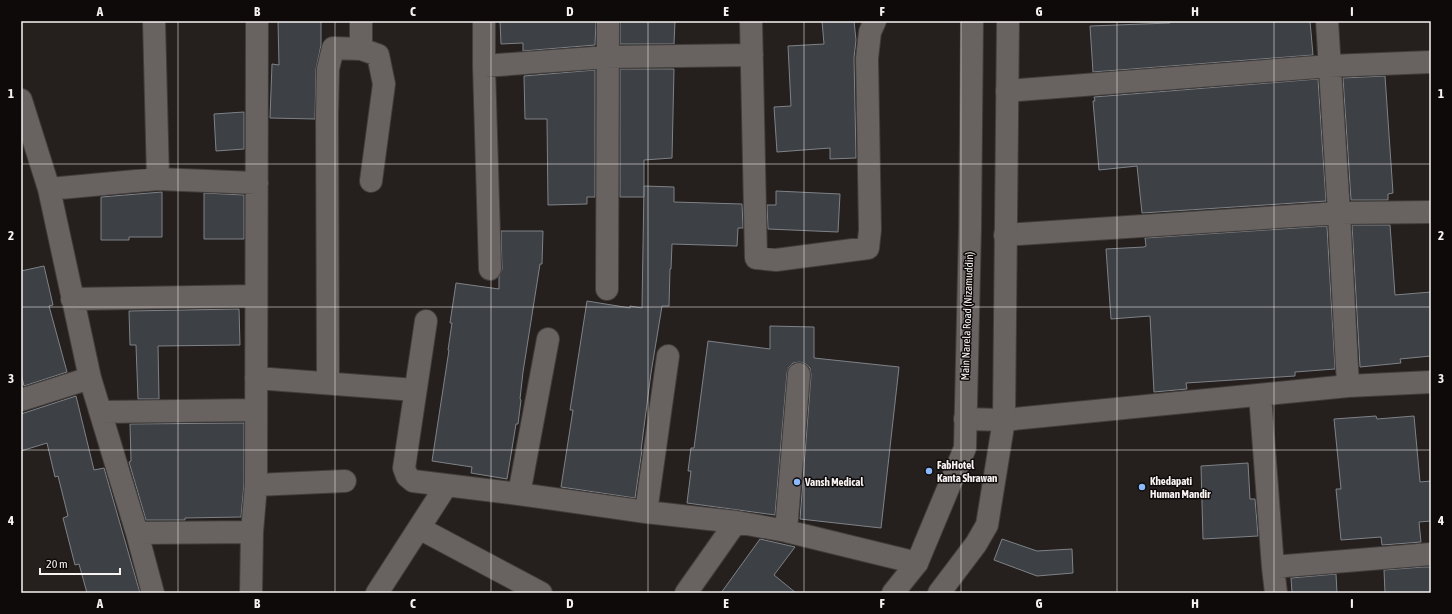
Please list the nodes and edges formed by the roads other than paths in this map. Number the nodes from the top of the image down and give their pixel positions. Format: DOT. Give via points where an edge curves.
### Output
graph roads {
  1 [pos="154,21"];
  2 [pos="257,21"];
  3 [pos="362,21"];
  4 [pos="484,21"];
  5 [pos="608,21"];
  6 [pos="751,21"];
  7 [pos="875,21"];
  8 [pos="972,21"];
  9 [pos="1008,21"];
  10 [pos="1327,21"];
  11 [pos="361,49"];
  12 [pos="752,55"];
  13 [pos="607,57"];
  14 [pos="1431,62"];
  15 [pos="484,66"];
  16 [pos="1330,66"];
  17 [pos="1007,91"];
  18 [pos="21,100"];
  19 [pos="158,179"];
  20 [pos="371,181"];
  21 [pos="257,183"];
  22 [pos="49,189"];
  23 [pos="1431,212"];
  24 [pos="1339,214"];
  25 [pos="1005,235"];
  26 [pos="490,269"];
  27 [pos="607,289"];
  28 [pos="256,296"];
  29 [pos="72,299"];
  30 [pos="426,321"];
  31 [pos="548,339"];
  32 [pos="668,356"];
  33 [pos="799,374"];
  34 [pos="90,378"];
  35 [pos="256,378"];
  36 [pos="1431,382"];
  37 [pos="328,383"];
  38 [pos="1348,386"];
  39 [pos="416,390"];
  40 [pos="1260,395"];
  41 [pos="21,400"];
  42 [pos="256,410"];
  43 [pos="101,412"];
  44 [pos="964,418"];
  45 [pos="1004,420"];
  46 [pos="345,481"];
  47 [pos="256,485"];
  48 [pos="446,486"];
  49 [pos="519,494"];
  50 [pos="646,512"];
  51 [pos="736,522"];
  52 [pos="419,528"];
  53 [pos="786,531"];
  54 [pos="252,532"];
  55 [pos="137,533"];
  56 [pos="1431,554"];
  57 [pos="917,563"];
  58 [pos="1273,567"];
  59 [pos="535,592"];
  60 [pos="153,593"];
  61 [pos="251,593"];
  62 [pos="377,593"];
  63 [pos="686,593"];
  64 [pos="894,593"];
  65 [pos="939,593"];
  66 [pos="1276,593"];
  1 -- 19 [label="street"];
  2 -- 21 [label="street"];
  3 -- 11 [label="street"];
  4 -- 15 [label="street"];
  5 -- 13 [label="street"];
  6 -- 12 [label="street"];
  7 -- 12 [label="street" via="870,32 867,58 870,230 868,248 776,260 756,258"];
  8 -- 44 [label="street, Main Narela Road (Nizamuddin)" via="970,228"];
  9 -- 17 [label="street"];
  10 -- 16 [label="street"];
  11 -- 20 [label="street" via="378,55 384,84"];
  11 -- 37 [label="street" via="333,48 328,69"];
  12 -- 13 [label="street"];
  13 -- 15 [label="street"];
  13 -- 27 [label="street"];
  14 -- 16 [label="street"];
  15 -- 26 [label="street"];
  16 -- 17 [label="street"];
  16 -- 24 [label="street"];
  17 -- 25 [label="street"];
  18 -- 22 [label="street"];
  19 -- 21 [label="street"];
  19 -- 22 [label="street"];
  21 -- 28 [label="street"];
  22 -- 29 [label="street"];
  23 -- 24 [label="street"];
  24 -- 25 [label="street"];
  24 -- 38 [label="street"];
  25 -- 45 [label="street"];
  28 -- 29 [label="street"];
  28 -- 35 [label="street"];
  29 -- 34 [label="street"];
  30 -- 39 [label="street"];
  31 -- 49 [label="street"];
  32 -- 50 [label="street"];
  33 -- 53 [label="street"];
  34 -- 41 [label="street"];
  34 -- 43 [label="street"];
  35 -- 37 [label="street"];
  35 -- 42 [label="street"];
  36 -- 38 [label="street"];
  37 -- 39 [label="street"];
  38 -- 40 [label="street"];
  39 -- 48 [label="street" via="404,468 407,476 413,481"];
  40 -- 45 [label="street"];
  40 -- 58 [label="street"];
  42 -- 43 [label="street"];
  42 -- 47 [label="street"];
  43 -- 55 [label="street"];
  44 -- 45 [label="street"];
  44 -- 57 [label="street, Main Narela Road (Nizamuddin)" via="965,448"];
  45 -- 65 [label="street" via="987,525"];
  46 -- 47 [label="street"];
  47 -- 54 [label="street"];
  48 -- 49 [label="street"];
  48 -- 52 [label="street"];
  49 -- 50 [label="street"];
  50 -- 51 [label="street"];
  51 -- 53 [label="street"];
  51 -- 63 [label="street"];
  52 -- 59 [label="street"];
  52 -- 62 [label="street"];
  53 -- 57 [label="street"];
  54 -- 55 [label="street"];
  54 -- 61 [label="street"];
  55 -- 60 [label="street"];
  56 -- 58 [label="street"];
  57 -- 64 [label="street, Main Narela Road (Nizamuddin)"];
  58 -- 66 [label="street"];
}
